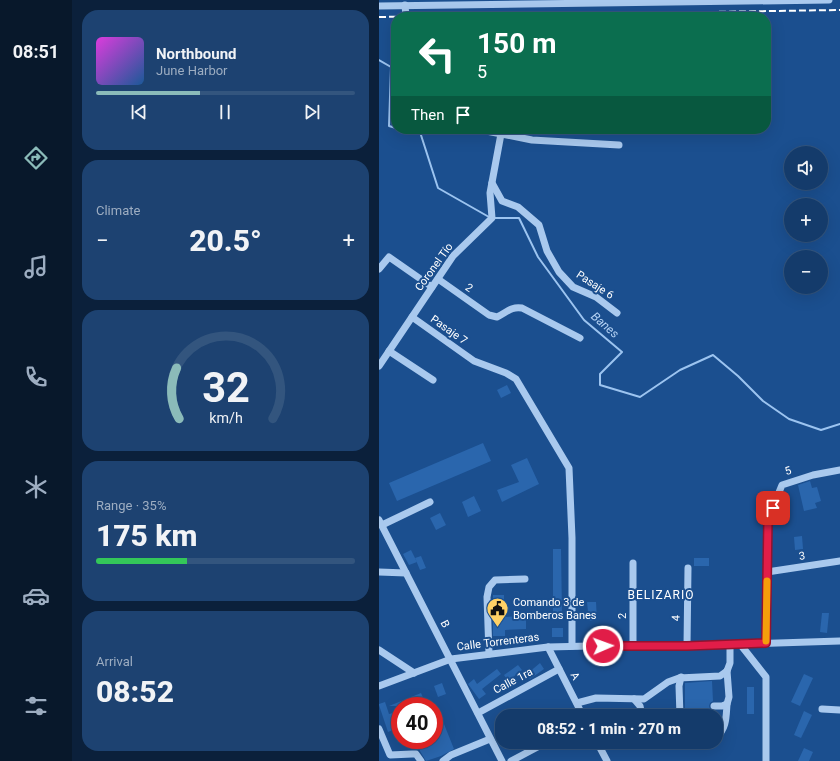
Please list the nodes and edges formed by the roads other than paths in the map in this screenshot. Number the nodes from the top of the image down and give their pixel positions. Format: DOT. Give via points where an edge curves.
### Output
graph roads {
  1 [pos="752,0"];
  2 [pos="829,0"];
  3 [pos="405,5"];
  4 [pos="379,6"];
  5 [pos="406,12"];
  6 [pos="501,134"];
  7 [pos="619,146"];
  8 [pos="492,183"];
  9 [pos="379,269"];
  10 [pos="438,279"];
  11 [pos="432,287"];
  12 [pos="617,313"];
  13 [pos="412,317"];
  14 [pos="580,338"];
  15 [pos="389,351"];
  16 [pos="379,366"];
  17 [pos="433,380"];
  18 [pos="840,470"];
  19 [pos="431,502"];
  20 [pos="380,522"];
  21 [pos="840,561"];
  22 [pos="633,563"];
  23 [pos="688,568"];
  24 [pos="379,572"];
  25 [pos="767,572"];
  26 [pos="407,573"];
  27 [pos="525,579"];
  28 [pos="840,641"];
  29 [pos="766,643"];
  30 [pos="730,644"];
  31 [pos="740,644"];
  32 [pos="633,645"];
  33 [pos="572,646"];
  34 [pos="687,646"];
  35 [pos="548,647"];
  36 [pos="379,650"];
  37 [pos="489,654"];
  38 [pos="451,659"];
  39 [pos="559,669"];
  40 [pos="727,671"];
  41 [pos="414,673"];
  42 [pos="681,677"];
  43 [pos="379,686"];
  44 [pos="633,699"];
  45 [pos="577,703"];
  46 [pos="727,704"];
  47 [pos="714,706"];
  48 [pos="580,709"];
  49 [pos="640,709"];
  50 [pos="680,709"];
  51 [pos="822,709"];
  52 [pos="840,710"];
  53 [pos="478,713"];
  54 [pos="379,729"];
  55 [pos="723,729"];
  56 [pos="491,738"];
  57 [pos="534,749"];
  58 [pos="601,749"];
  59 [pos="421,761"];
  60 [pos="443,761"];
  61 [pos="502,761"];
  62 [pos="511,761"];
  63 [pos="607,761"];
  64 [pos="766,761"];
  1 -- 2 [label="street"];
  1 -- 3 [label="street"];
  3 -- 4 [label="street"];
  3 -- 5 [label="street"];
  6 -- 7 [label="street" via="532,140"];
  6 -- 8 [label="street, Coronel Tío"];
  8 -- 10 [label="street, Coronel Tío" via="492,218 453,256"];
  8 -- 12 [label="street, Pasaje 6" via="502,201 518,207 539,225 547,251 568,282 573,287 597,297"];
  9 -- 11 [label="street" via="389,257"];
  10 -- 11 [label="street, Coronel Tío"];
  10 -- 14 [label="street, 2" via="489,315 497,317 510,309 522,308"];
  11 -- 13 [label="street, Coronel Tío"];
  13 -- 15 [label="street, Coronel Tío"];
  13 -- 33 [label="street, Pasaje 7" via="474,361 516,379 569,468"];
  15 -- 16 [label="street, Coronel Tío"];
  15 -- 17 [label="street"];
  18 -- 25 [label="street, 5" via="782,485 768,519"];
  19 -- 20 [label="street"];
  20 -- 26 [label="street, B"];
  21 -- 25 [label="street, 3"];
  22 -- 32 [label="street, 2"];
  23 -- 34 [label="street, 4"];
  24 -- 26 [label="street"];
  25 -- 29 [label="street, 5"];
  26 -- 38 [label="street, B"];
  27 -- 37 [label="street" via="495,580 489,587"];
  28 -- 29 [label="street, Calle Torrenteras"];
  29 -- 31 [label="street, Calle Torrenteras"];
  30 -- 31 [label="street, Calle Torrenteras"];
  30 -- 34 [label="street, Calle Torrenteras"];
  30 -- 40 [label="street"];
  31 -- 64 [label="street" via="766,677"];
  32 -- 33 [label="street, Calle Torrenteras"];
  32 -- 34 [label="street, Calle Torrenteras"];
  33 -- 35 [label="street, Calle Torrenteras"];
  35 -- 37 [label="street, Calle Torrenteras"];
  35 -- 39 [label="street, A"];
  36 -- 41 [label="street"];
  37 -- 38 [label="street, Calle Torrenteras"];
  38 -- 41 [label="street, Calle Torrenteras"];
  38 -- 53 [label="street, B"];
  39 -- 45 [label="street, A"];
  39 -- 53 [label="street, Calle 1ra"];
  40 -- 42 [label="street" via="720,676"];
  40 -- 46 [label="street"];
  41 -- 43 [label="street, Calle Torrenteras"];
  42 -- 44 [label="street" via="667,682 644,699"];
  42 -- 50 [label="street"];
  44 -- 45 [label="street" via="596,698"];
  44 -- 49 [label="street"];
  45 -- 48 [label="street, A"];
  46 -- 47 [label="street"];
  46 -- 55 [label="street" via="727,719"];
  51 -- 52 [label="street"];
  53 -- 56 [label="street, B"];
  54 -- 59 [label="street" via="390,755 416,754"];
  56 -- 60 [label="street"];
  56 -- 61 [label="street, B"];
  57 -- 62 [label="street"];
  58 -- 63 [label="street"];
}
